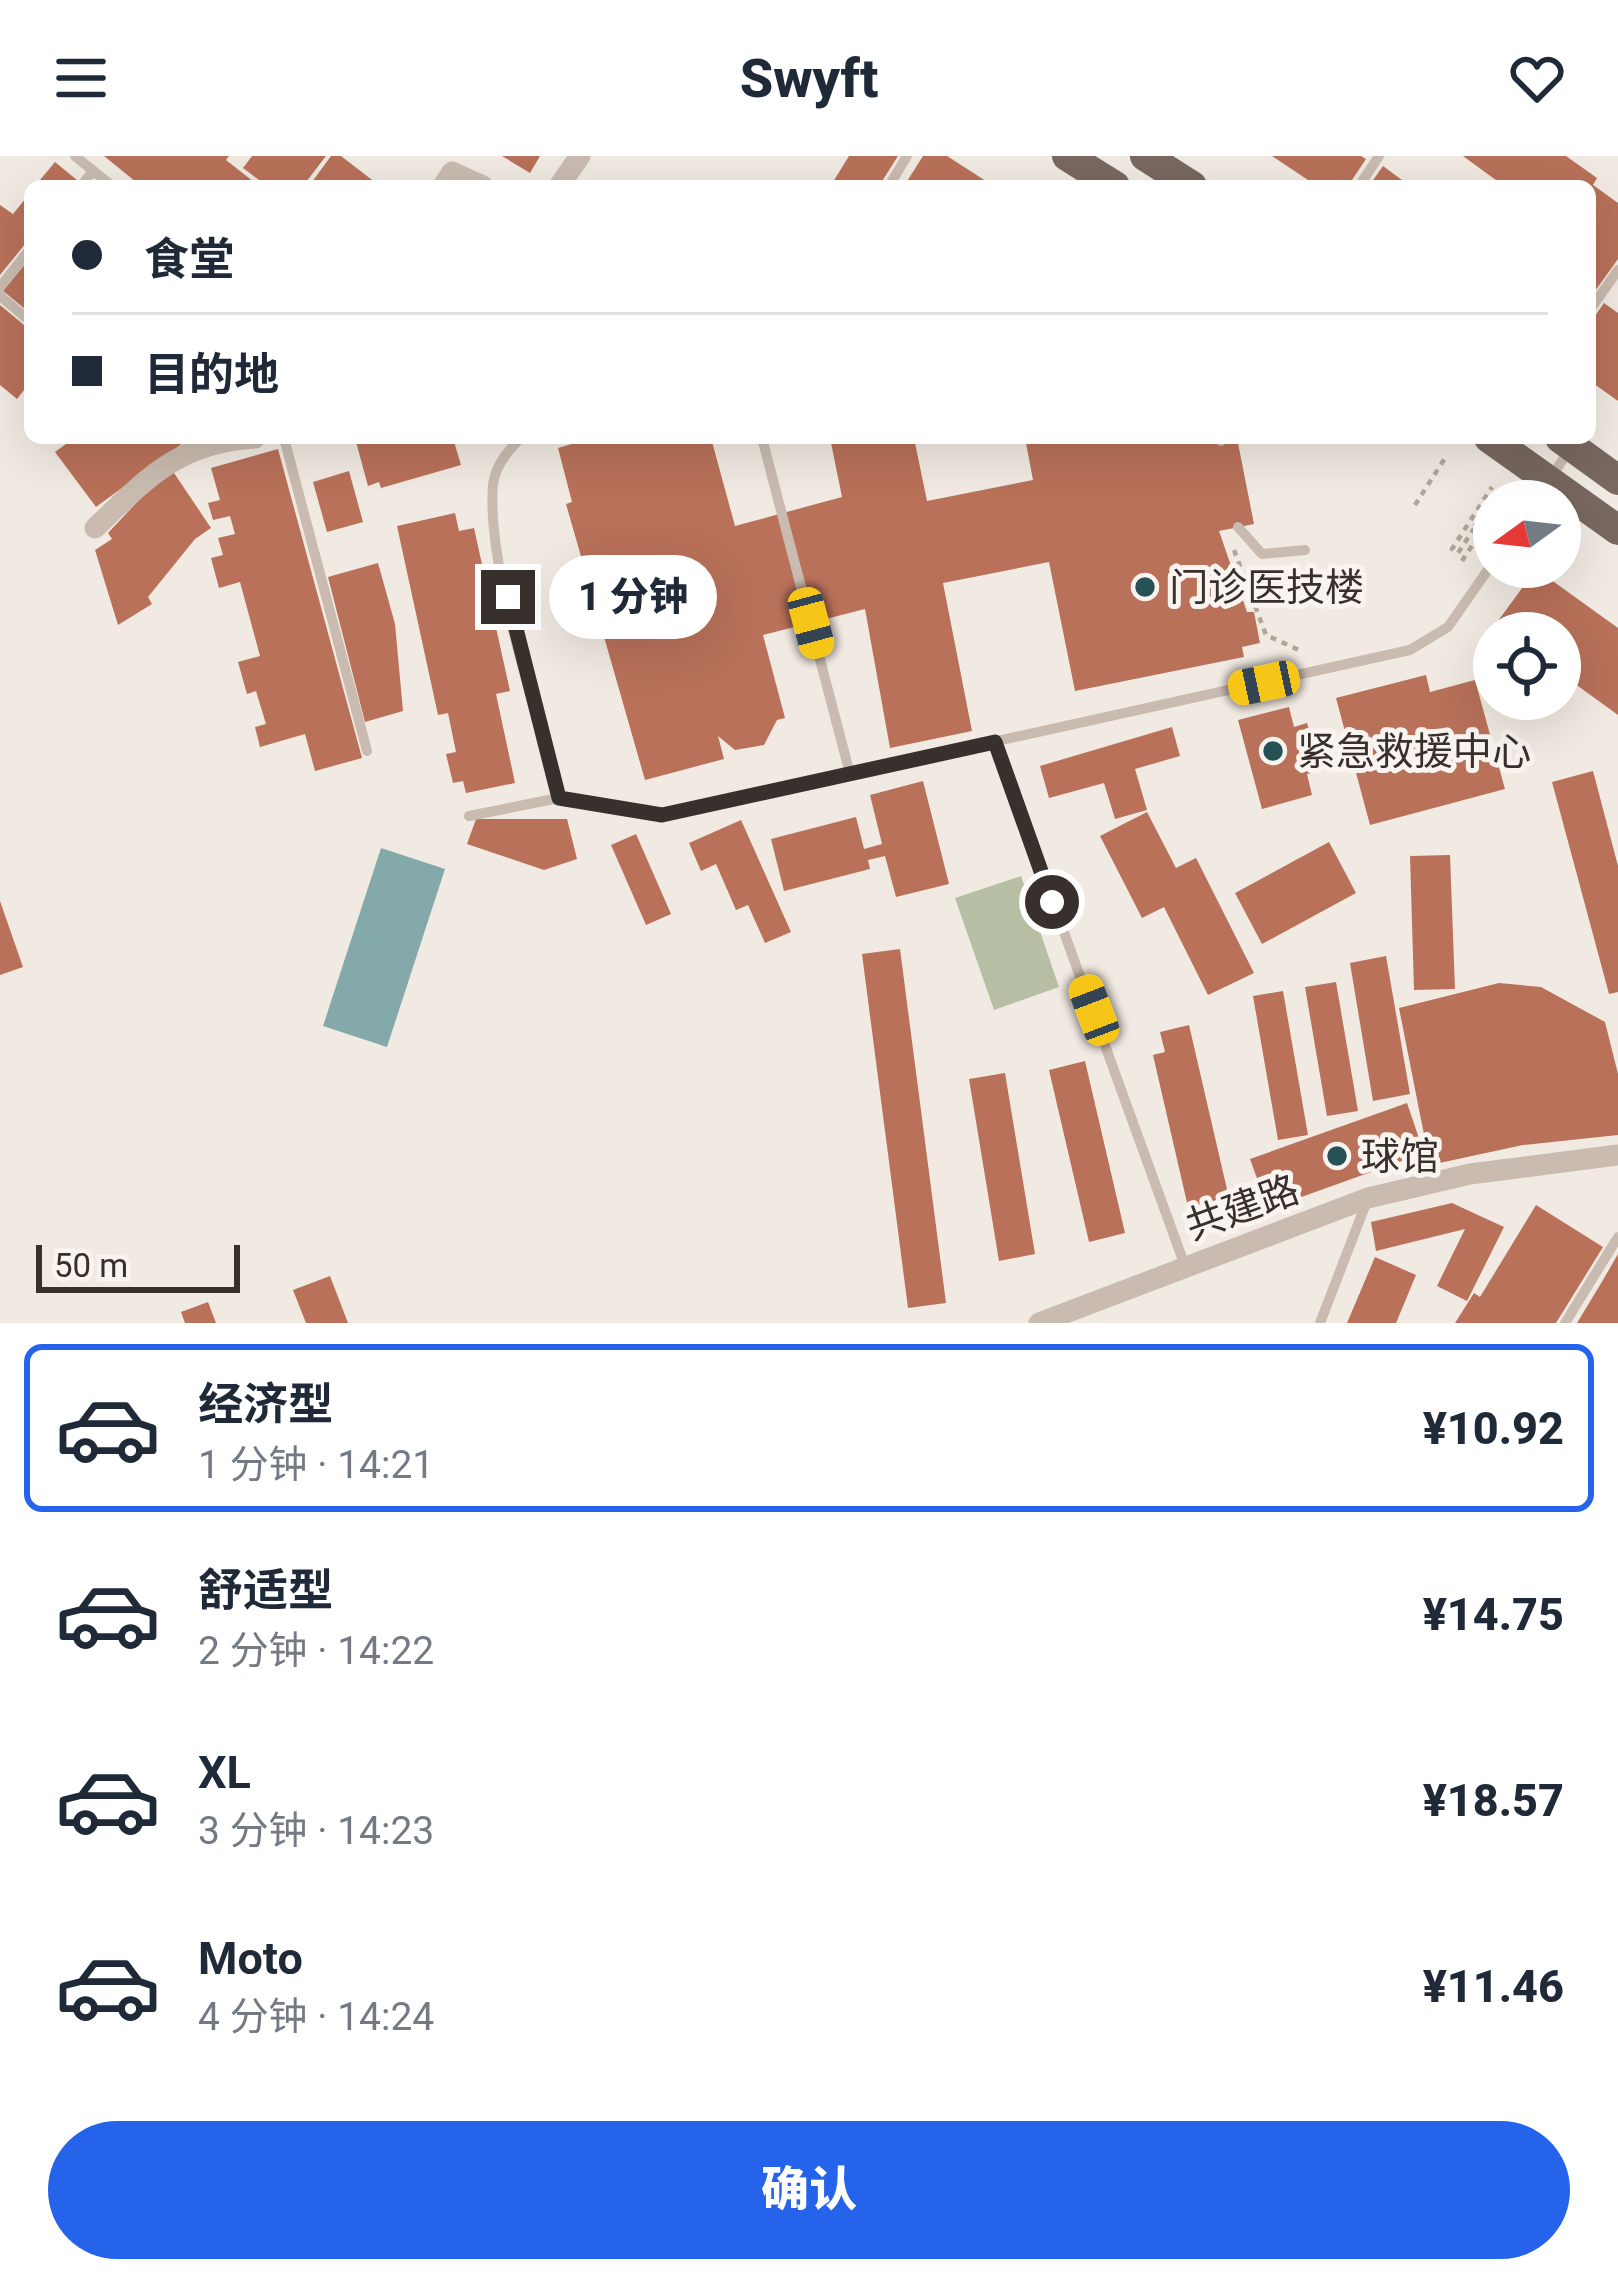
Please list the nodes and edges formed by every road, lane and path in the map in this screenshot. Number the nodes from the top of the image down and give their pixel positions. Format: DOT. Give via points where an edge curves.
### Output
graph roads {
  1 [pos="75,156"];
  2 [pos="1067,156"];
  3 [pos="1145,156"];
  4 [pos="93,171"];
  5 [pos="86,180"];
  6 [pos="104,180"];
  7 [pos="1105,180"];
  8 [pos="1183,180"];
  9 [pos="24,256"];
  10 [pos="1618,270"];
  11 [pos="0,286"];
  12 [pos="0,296"];
  13 [pos="1596,301"];
  14 [pos="24,316"];
  15 [pos="208,444"];
  16 [pos="286,444"];
  17 [pos="515,444"];
  18 [pos="764,444"];
  19 [pos="1496,444"];
  20 [pos="1565,444"];
  21 [pos="1569,444"];
  22 [pos="1448,455"];
  23 [pos="1532,480"];
  24 [pos="1547,480"];
  25 [pos="1618,480"];
  26 [pos="1415,505"];
  27 [pos="1581,511"];
  28 [pos="1473,517"];
  29 [pos="1238,527"];
  30 [pos="95,528"];
  31 [pos="1473,530"];
  32 [pos="1618,530"];
  33 [pos="1473,544"];
  34 [pos="1305,550"];
  35 [pos="1462,561"];
  36 [pos="1475,588"];
  37 [pos="1301,652"];
  38 [pos="995,742"];
  39 [pos="367,751"];
  40 [pos="850,774"];
  41 [pos="559,798"];
  42 [pos="469,816"];
  43 [pos="1618,1155"];
  44 [pos="1368,1198"];
  45 [pos="1618,1237"];
  46 [pos="1184,1266"];
  47 [pos="1039,1323"];
  48 [pos="1320,1323"];
  49 [pos="1565,1323"];
  1 -- 4 [label="lane"];
  2 -- 7 [label="main road"];
  3 -- 8 [label="main road"];
  4 -- 5 [label="lane"];
  4 -- 6 [label="lane"];
  9 -- 11 [label="lane"];
  10 -- 13 [label="lane"];
  12 -- 14 [label="lane"];
  15 -- 30 [label="street" via="159,466"];
  16 -- 39 [label="lane"];
  17 -- 41 [label="lane" via="493,482 498,556"];
  18 -- 40 [label="lane"];
  19 -- 23 [label="main road"];
  20 -- 24 [label="lane"];
  21 -- 25 [label="main road"];
  22 -- 26 [label="path"];
  27 -- 32 [label="main road"];
  28 -- 31 [label="path" via="1452,550 1458,554"];
  29 -- 34 [label="lane" via="1262,554"];
  29 -- 37 [label="path" via="1235,559 1266,635"];
  33 -- 35 [label="path"];
  36 -- 38 [label="lane" via="1448,627 1410,650"];
  38 -- 40 [label="lane"];
  38 -- 46 [label="lane"];
  40 -- 41 [label="lane" via="662,815"];
  41 -- 42 [label="lane"];
  43 -- 44 [label="street, 共建路" via="1470,1174"];
  44 -- 46 [label="street, 共建路"];
  44 -- 48 [label="lane"];
  45 -- 49 [label="lane"];
  46 -- 47 [label="street, 共建路"];
}
